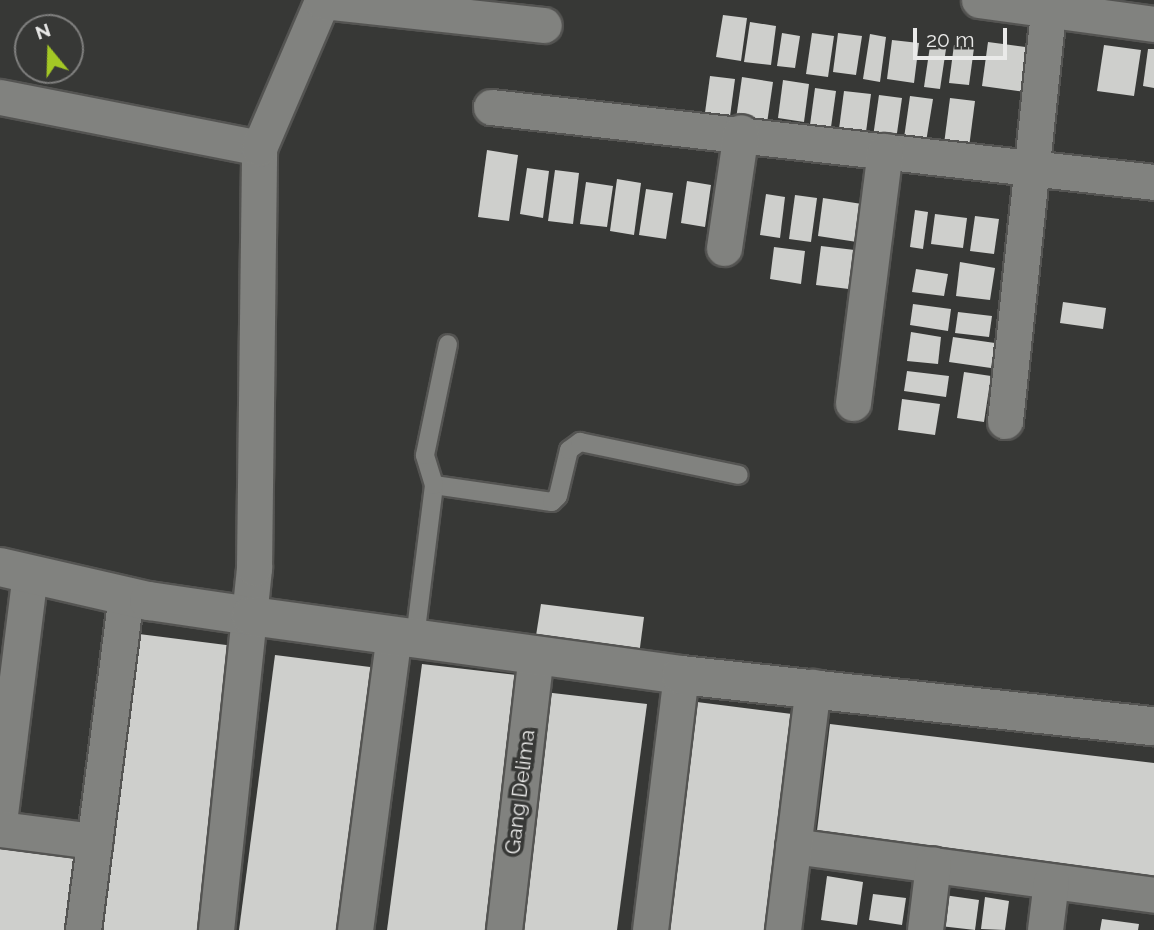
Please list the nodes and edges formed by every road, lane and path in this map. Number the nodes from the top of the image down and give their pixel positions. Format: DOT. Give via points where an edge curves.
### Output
graph roads {
  1 [pos="322,0"];
  2 [pos="979,0"];
  3 [pos="1049,4"];
  4 [pos="1154,24"];
  5 [pos="544,25"];
  6 [pos="0,97"];
  7 [pos="491,107"];
  8 [pos="741,132"];
  9 [pos="259,148"];
  10 [pos="885,151"];
  11 [pos="1035,166"];
  12 [pos="1154,182"];
  13 [pos="724,248"];
  14 [pos="447,344"];
  15 [pos="853,402"];
  16 [pos="1005,421"];
  17 [pos="739,475"];
  18 [pos="434,485"];
  19 [pos="15,571"];
  20 [pos="126,595"];
  21 [pos="251,616"];
  22 [pos="404,636"];
  23 [pos="536,655"];
  24 [pos="681,675"];
  25 [pos="813,687"];
  26 [pos="1154,726"];
  27 [pos="0,814"];
  28 [pos="0,829"];
  29 [pos="94,841"];
  30 [pos="793,846"];
  31 [pos="933,864"];
  32 [pos="1051,881"];
  33 [pos="1154,895"];
  34 [pos="83,930"];
  35 [pos="216,930"];
  36 [pos="355,930"];
  37 [pos="504,930"];
  38 [pos="650,930"];
  39 [pos="783,930"];
  40 [pos="925,930"];
  41 [pos="1045,930"];
  1 -- 5 [label="street"];
  1 -- 9 [label="street"];
  2 -- 3 [label="street"];
  3 -- 4 [label="street"];
  3 -- 11 [label="street"];
  6 -- 9 [label="street"];
  7 -- 8 [label="street"];
  8 -- 10 [label="street"];
  8 -- 13 [label="street"];
  9 -- 21 [label="street" via="258,447"];
  10 -- 11 [label="street"];
  10 -- 15 [label="street"];
  11 -- 12 [label="street"];
  11 -- 16 [label="street"];
  14 -- 18 [label="lane" via="425,455"];
  17 -- 18 [label="lane" via="580,442 569,450 558,496 552,502"];
  18 -- 22 [label="lane"];
  19 -- 20 [label="street"];
  19 -- 27 [label="street"];
  20 -- 21 [label="street"];
  20 -- 29 [label="street"];
  21 -- 22 [label="street"];
  21 -- 35 [label="street"];
  22 -- 23 [label="street"];
  22 -- 36 [label="street"];
  23 -- 24 [label="street"];
  23 -- 37 [label="street, Gang Delima"];
  24 -- 25 [label="street"];
  24 -- 38 [label="street"];
  25 -- 26 [label="street"];
  25 -- 30 [label="street"];
  28 -- 29 [label="street"];
  29 -- 34 [label="street"];
  30 -- 31 [label="street"];
  30 -- 39 [label="street"];
  31 -- 32 [label="street"];
  31 -- 40 [label="street"];
  32 -- 33 [label="street"];
  32 -- 41 [label="street"];
}
